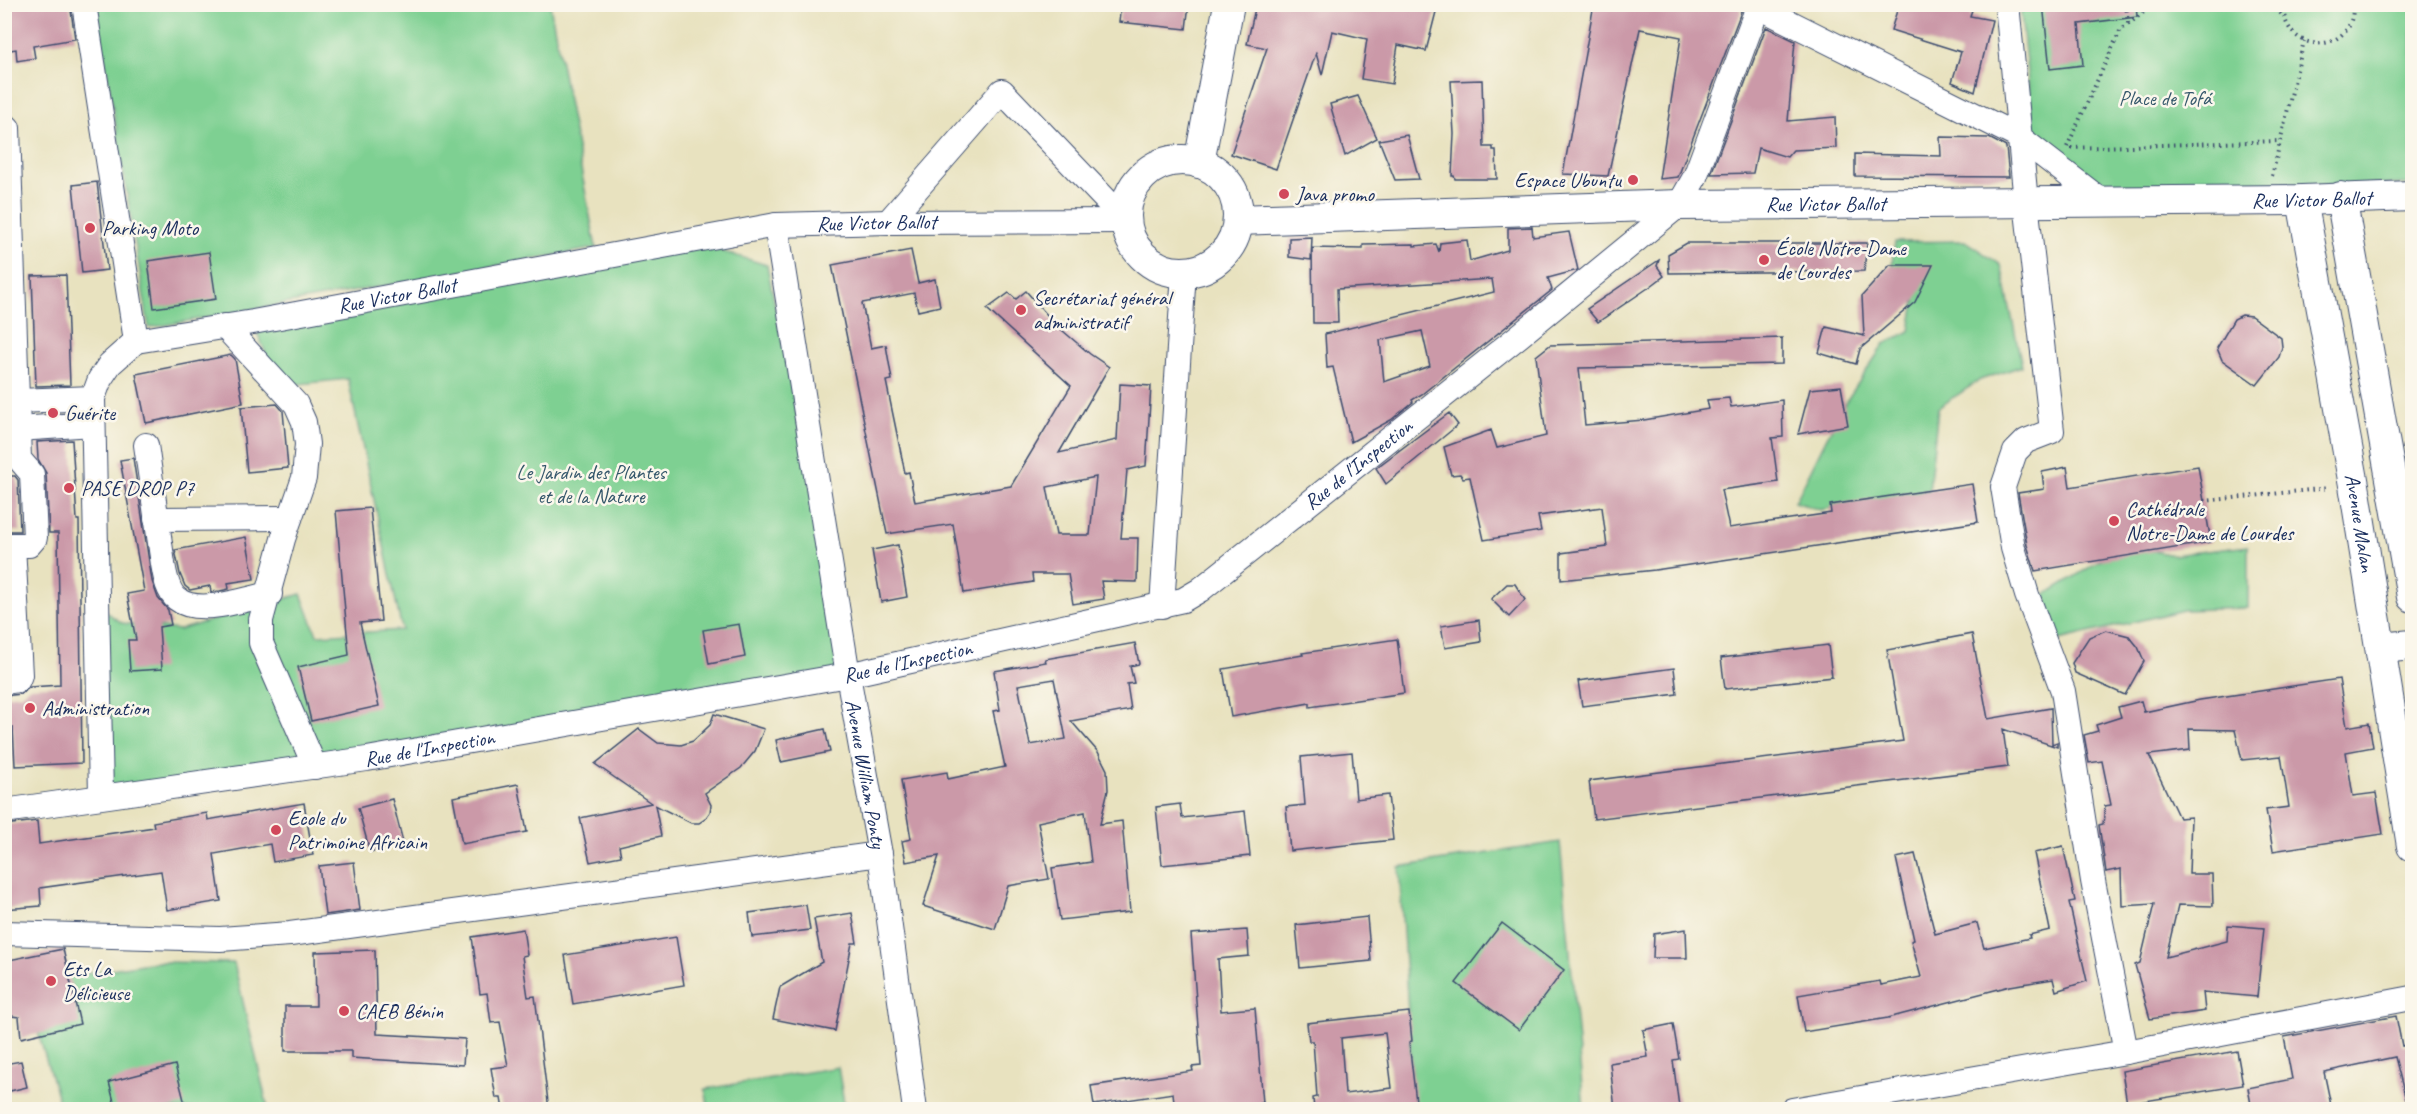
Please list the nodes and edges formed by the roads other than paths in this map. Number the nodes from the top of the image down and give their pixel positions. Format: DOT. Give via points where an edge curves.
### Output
graph roads {
  1 [pos="84,4"];
  2 [pos="1229,4"];
  3 [pos="2007,4"];
  4 [pos="1757,5"];
  5 [pos="4,124"];
  6 [pos="2019,137"];
  7 [pos="1199,164"];
  8 [pos="2412,196"];
  9 [pos="2341,197"];
  10 [pos="2302,200"];
  11 [pos="2102,201"];
  12 [pos="2026,202"];
  13 [pos="1679,205"];
  14 [pos="1238,220"];
  15 [pos="1126,221"];
  16 [pos="888,222"];
  17 [pos="776,225"];
  18 [pos="1184,272"];
  19 [pos="224,326"];
  20 [pos="136,341"];
  21 [pos="93,398"];
  22 [pos="18,400"];
  23 [pos="93,424"];
  24 [pos="18,429"];
  25 [pos="146,445"];
  26 [pos="290,518"];
  27 [pos="156,519"];
  28 [pos="8,545"];
  29 [pos="270,594"];
  30 [pos="2412,597"];
  31 [pos="1162,606"];
  32 [pos="2412,645"];
  33 [pos="2381,648"];
  34 [pos="848,675"];
  35 [pos="4,682"];
  36 [pos="315,766"];
  37 [pos="101,796"];
  38 [pos="4,811"];
  39 [pos="2412,846"];
  40 [pos="880,854"];
  41 [pos="4,933"];
  42 [pos="2412,998"];
  43 [pos="2126,1052"];
  44 [pos="915,1110"];
  45 [pos="1792,1110"];
  1 -- 20 [label="street"];
  2 -- 7 [label="main road"];
  3 -- 6 [label="street"];
  4 -- 6 [label="street"];
  4 -- 13 [label="street" via="1695,177"];
  5 -- 22 [label="street" via="8,129"];
  6 -- 11 [label="street"];
  6 -- 12 [label="street"];
  7 -- 14 [label="main road" via="1228,185 1236,202"];
  7 -- 15 [label="main road" via="1172,162 1147,173 1131,194"];
  8 -- 9 [label="main road, Rue Victor Ballot"];
  9 -- 10 [label="main road, Rue Victor Ballot"];
  9 -- 30 [label="main road, Avenue Malan"];
  10 -- 11 [label="main road, Rue Victor Ballot"];
  10 -- 33 [label="main road, Avenue Malan"];
  11 -- 12 [label="main road, Rue Victor Ballot"];
  12 -- 13 [label="main road, Rue Victor Ballot"];
  12 -- 43 [label="street" via="2052,431 2026,441 2016,452 2003,488 2004,498 2013,548 2063,691 2093,881"];
  13 -- 14 [label="main road, Rue Victor Ballot"];
  13 -- 31 [label="street, Rue de l'Inspection" via="1200,590"];
  14 -- 18 [label="main road" via="1231,243 1221,256 1208,266"];
  15 -- 16 [label="street, Rue Victor Ballot"];
  15 -- 16 [label="street" via="1002,91"];
  15 -- 18 [label="main road" via="1141,255 1165,270"];
  16 -- 17 [label="street, Rue Victor Ballot"];
  17 -- 19 [label="street, Rue Victor Ballot"];
  17 -- 34 [label="street, Avenue William Ponty"];
  18 -- 31 [label="street"];
  19 -- 20 [label="street, Rue Victor Ballot"];
  19 -- 26 [label="street" via="296,404 304,422 304,478"];
  20 -- 21 [label="street" via="110,364"];
  21 -- 22 [label="street"];
  21 -- 23 [label="street"];
  22 -- 24 [label="street"];
  23 -- 24 [label="street"];
  23 -- 37 [label="street"];
  24 -- 28 [label="street" via="19,459 32,474 35,538 29,545"];
  25 -- 27 [label="street"];
  26 -- 27 [label="street"];
  26 -- 29 [label="street"];
  27 -- 29 [label="street" via="167,583 175,598 189,606 213,606"];
  28 -- 35 [label="street" via="20,675 18,680"];
  29 -- 36 [label="street" via="261,620 261,643"];
  31 -- 34 [label="street, Rue de l'Inspection"];
  32 -- 33 [label="main road"];
  33 -- 39 [label="main road, Avenue Malan"];
  34 -- 36 [label="street, Rue de l'Inspection"];
  34 -- 40 [label="street, Avenue William Ponty"];
  36 -- 37 [label="street, Rue de l'Inspection"];
  37 -- 38 [label="street, Rue de l'Inspection"];
  40 -- 41 [label="street" via="290,934 220,939"];
  40 -- 44 [label="street, Avenue William Ponty"];
  42 -- 43 [label="street"];
  43 -- 45 [label="street"];
}
